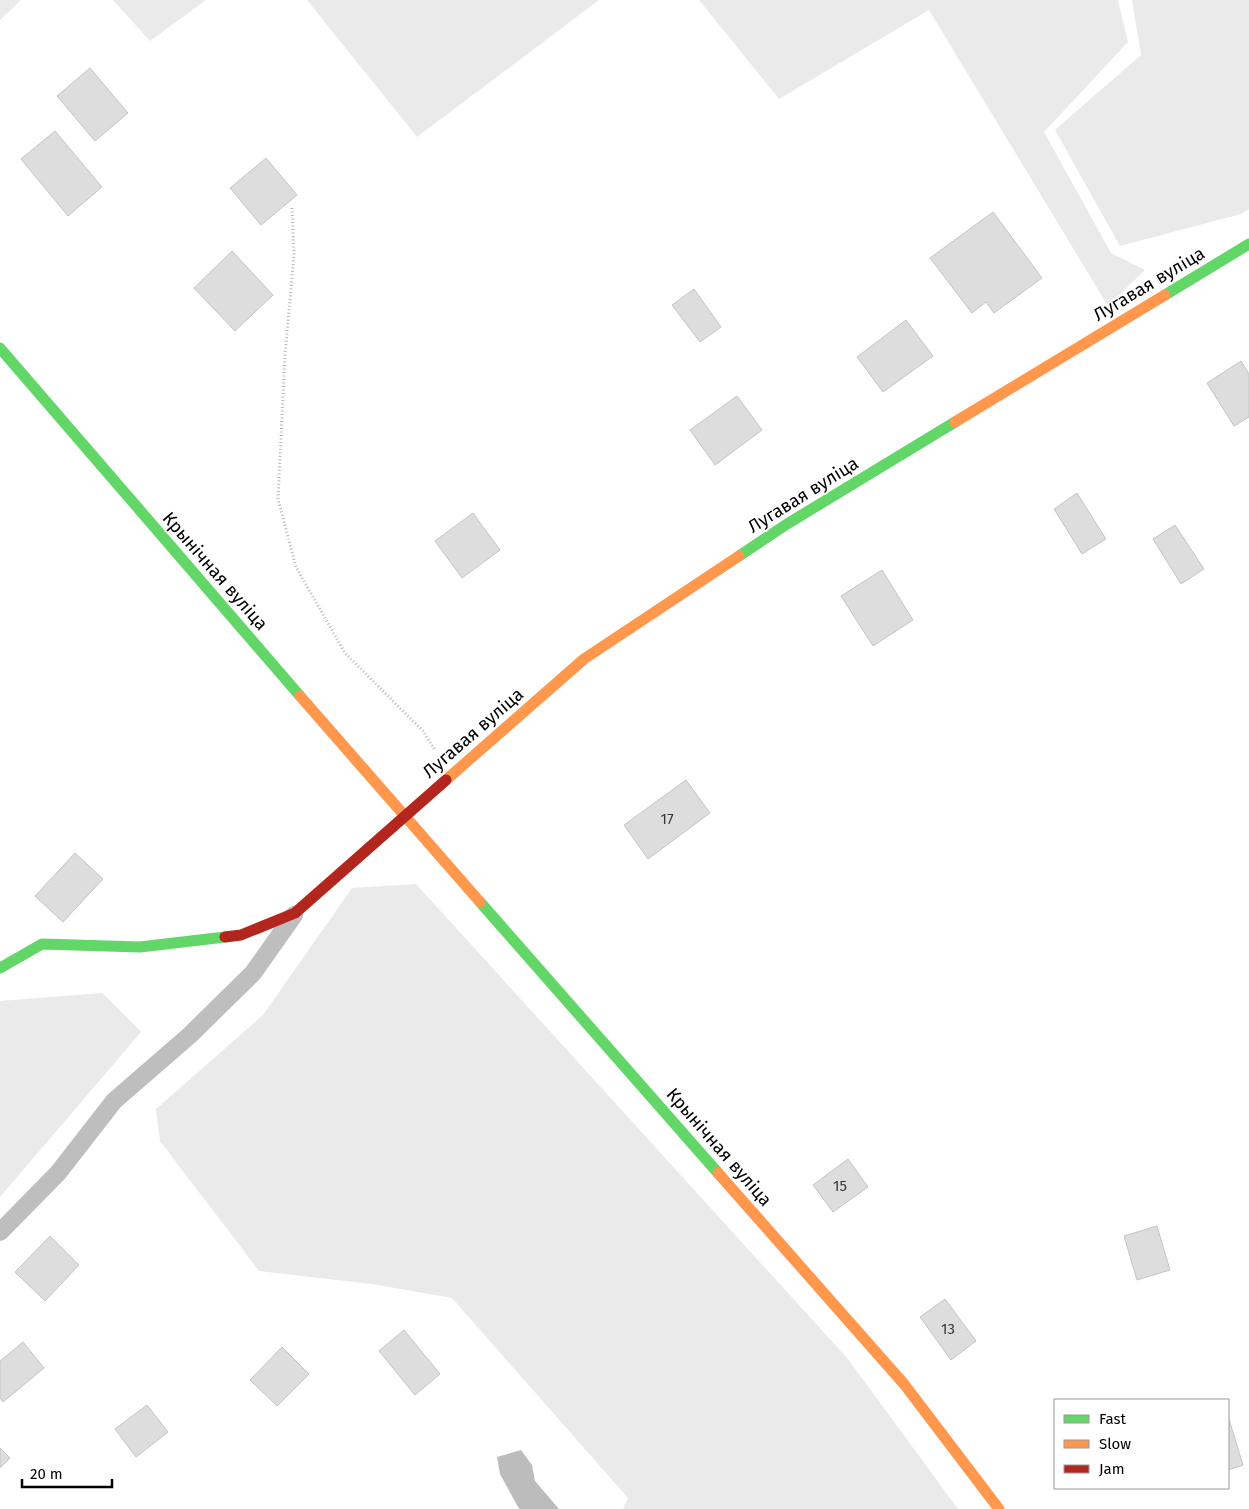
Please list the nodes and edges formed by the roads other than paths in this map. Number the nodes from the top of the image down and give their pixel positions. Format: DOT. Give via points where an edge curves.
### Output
graph roads {
  1 [pos="1249,244"];
  2 [pos="0,348"];
  3 [pos="404,816"];
  4 [pos="296,913"];
  5 [pos="0,968"];
  6 [pos="0,1232"];
  7 [pos="999,1509"];
  1 -- 3 [label="street, Лугавая вуліца" via="795,519 584,660"];
  2 -- 3 [label="street, Крынічная вуліца"];
  3 -- 4 [label="street"];
  3 -- 7 [label="street, Крынічная вуліца" via="904,1384"];
  4 -- 5 [label="street" via="241,935 140,946 42,944"];
  4 -- 6 [label="lane" via="253,973 190,1035 114,1100 58,1173"];
}
